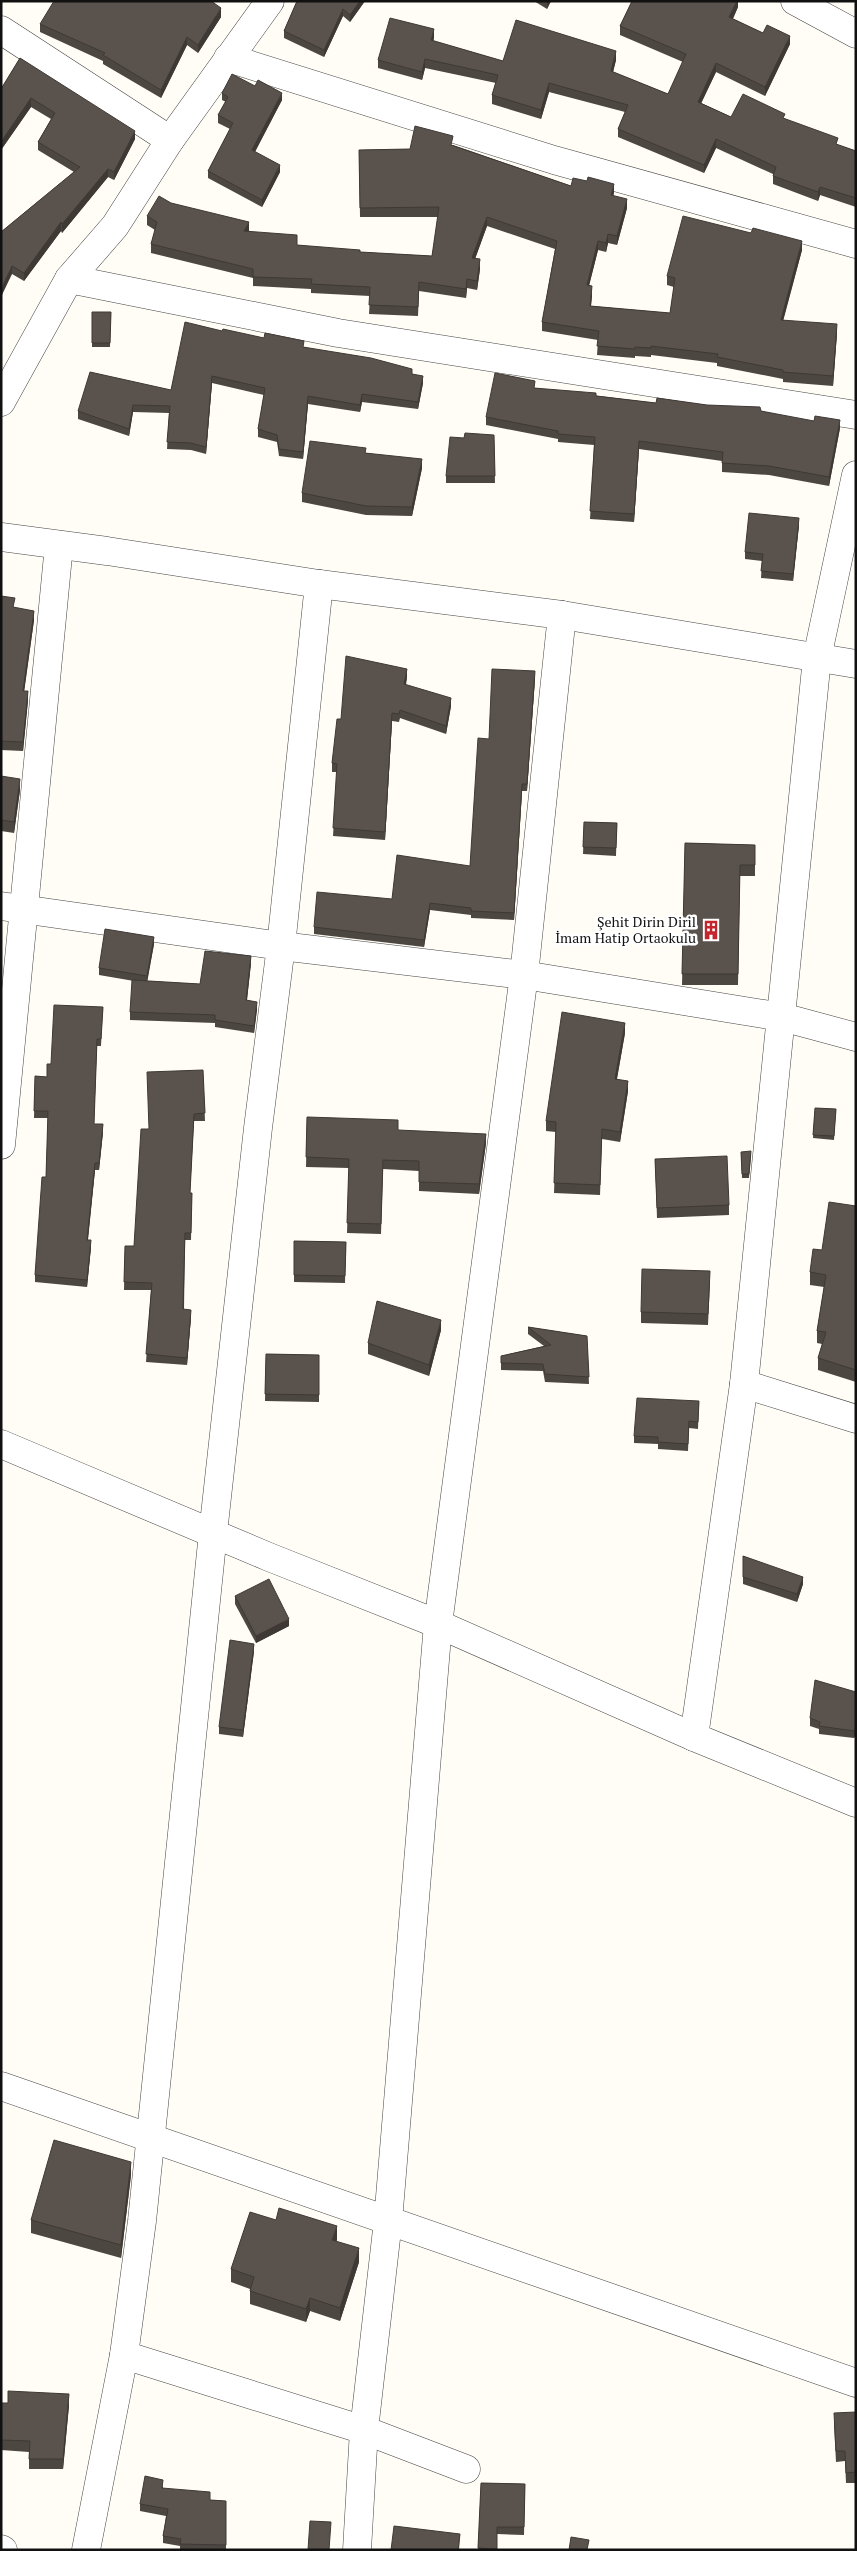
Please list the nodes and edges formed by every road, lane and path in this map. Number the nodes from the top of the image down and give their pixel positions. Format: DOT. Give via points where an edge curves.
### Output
graph roads {
  1 [pos="270,1"];
  2 [pos="795,1"];
  3 [pos="1,30"];
  4 [pos="856,34"];
  5 [pos="228,58"];
  6 [pos="170,140"];
  7 [pos="856,244"];
  8 [pos="68,279"];
  9 [pos="1,402"];
  10 [pos="856,415"];
  11 [pos="856,475"];
  12 [pos="1,537"];
  13 [pos="59,545"];
  14 [pos="319,584"];
  15 [pos="562,615"];
  16 [pos="817,658"];
  17 [pos="856,664"];
  18 [pos="13,907"];
  19 [pos="281,946"];
  20 [pos="524,975"];
  21 [pos="782,1017"];
  22 [pos="856,1037"];
  23 [pos="1,1145"];
  24 [pos="744,1384"];
  25 [pos="856,1419"];
  26 [pos="1,1444"];
  27 [pos="213,1533"];
  28 [pos="438,1624"];
  29 [pos="694,1737"];
  30 [pos="856,1803"];
  31 [pos="1,2086"];
  32 [pos="151,2138"];
  33 [pos="388,2221"];
  34 [pos="124,2355"];
  35 [pos="856,2383"];
  36 [pos="364,2430"];
  37 [pos="466,2469"];
  38 [pos="86,2550"];
  39 [pos="357,2550"];
  1 -- 5 [label="street"];
  2 -- 4 [label="street"];
  3 -- 6 [label="street"];
  5 -- 6 [label="street"];
  5 -- 7 [label="street" via="554,160"];
  6 -- 8 [label="street" via="115,226"];
  8 -- 9 [label="street"];
  8 -- 10 [label="street" via="338,333"];
  11 -- 16 [label="street"];
  12 -- 13 [label="street"];
  13 -- 14 [label="street"];
  13 -- 18 [label="street"];
  14 -- 15 [label="street"];
  14 -- 19 [label="street"];
  15 -- 16 [label="street"];
  15 -- 20 [label="street"];
  16 -- 17 [label="street"];
  16 -- 21 [label="street"];
  18 -- 19 [label="street"];
  18 -- 23 [label="street"];
  19 -- 20 [label="street"];
  19 -- 27 [label="street"];
  20 -- 21 [label="street"];
  20 -- 28 [label="street"];
  21 -- 22 [label="street"];
  21 -- 24 [label="street"];
  24 -- 25 [label="street"];
  24 -- 29 [label="street"];
  26 -- 27 [label="street"];
  27 -- 28 [label="street"];
  27 -- 32 [label="street"];
  28 -- 29 [label="street"];
  28 -- 33 [label="street"];
  29 -- 30 [label="street"];
  31 -- 32 [label="street"];
  32 -- 33 [label="street"];
  32 -- 34 [label="street"];
  33 -- 35 [label="street"];
  33 -- 36 [label="street"];
  34 -- 36 [label="street"];
  34 -- 38 [label="street"];
  36 -- 37 [label="street"];
  36 -- 39 [label="street"];
}
